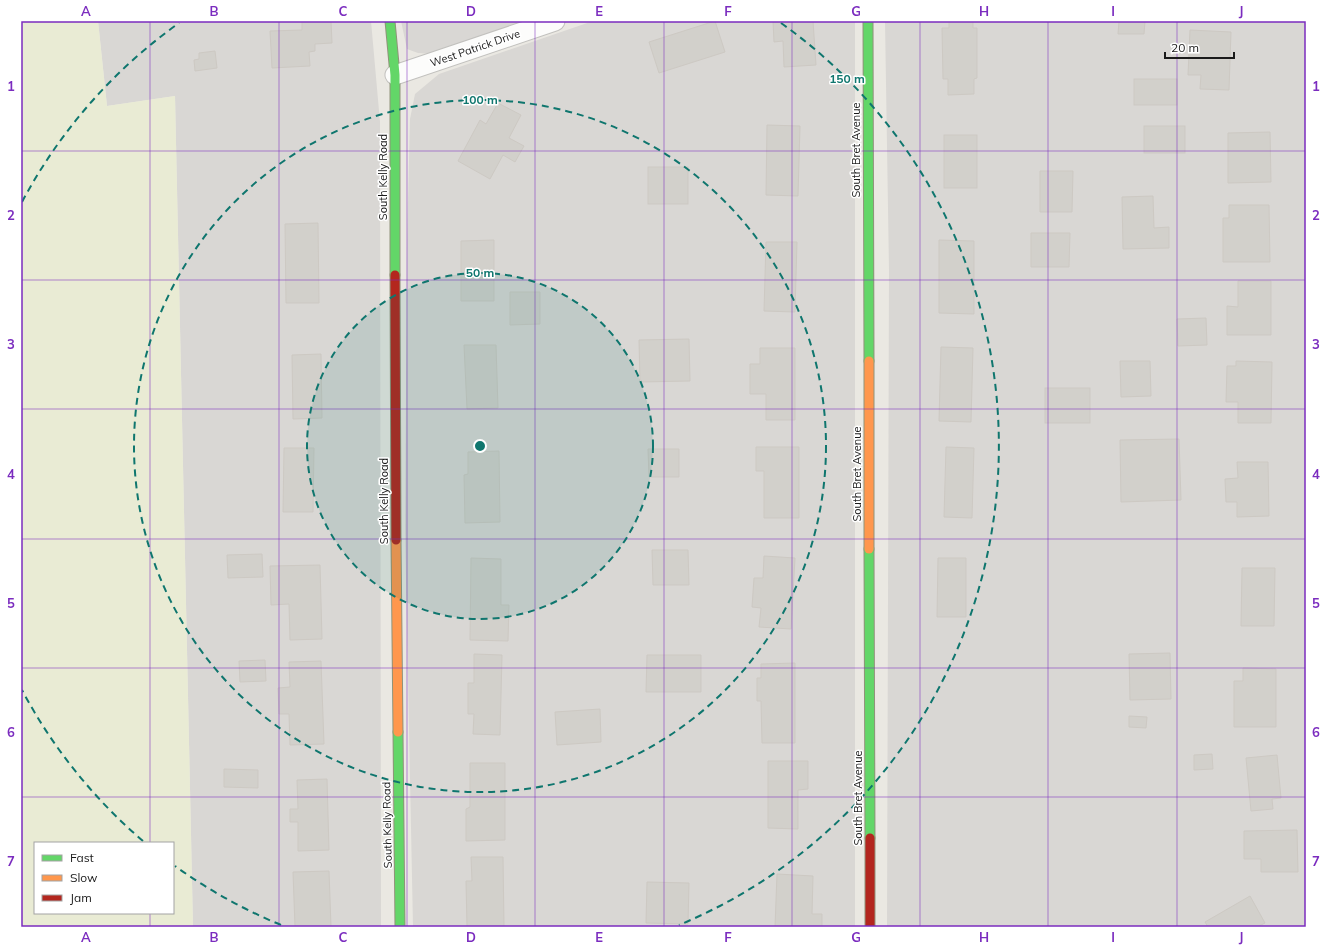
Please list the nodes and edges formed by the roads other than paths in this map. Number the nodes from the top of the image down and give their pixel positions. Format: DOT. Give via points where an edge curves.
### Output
graph roads {
  1 [pos="390,21"];
  2 [pos="555,21"];
  3 [pos="868,21"];
  4 [pos="395,75"];
  5 [pos="400,927"];
  6 [pos="870,927"];
  1 -- 4 [label="street, South Kelly Road"];
  2 -- 4 [label="street, West Patrick Drive"];
  3 -- 6 [label="street, South Bret Avenue"];
  4 -- 5 [label="street, South Kelly Road"];
}
